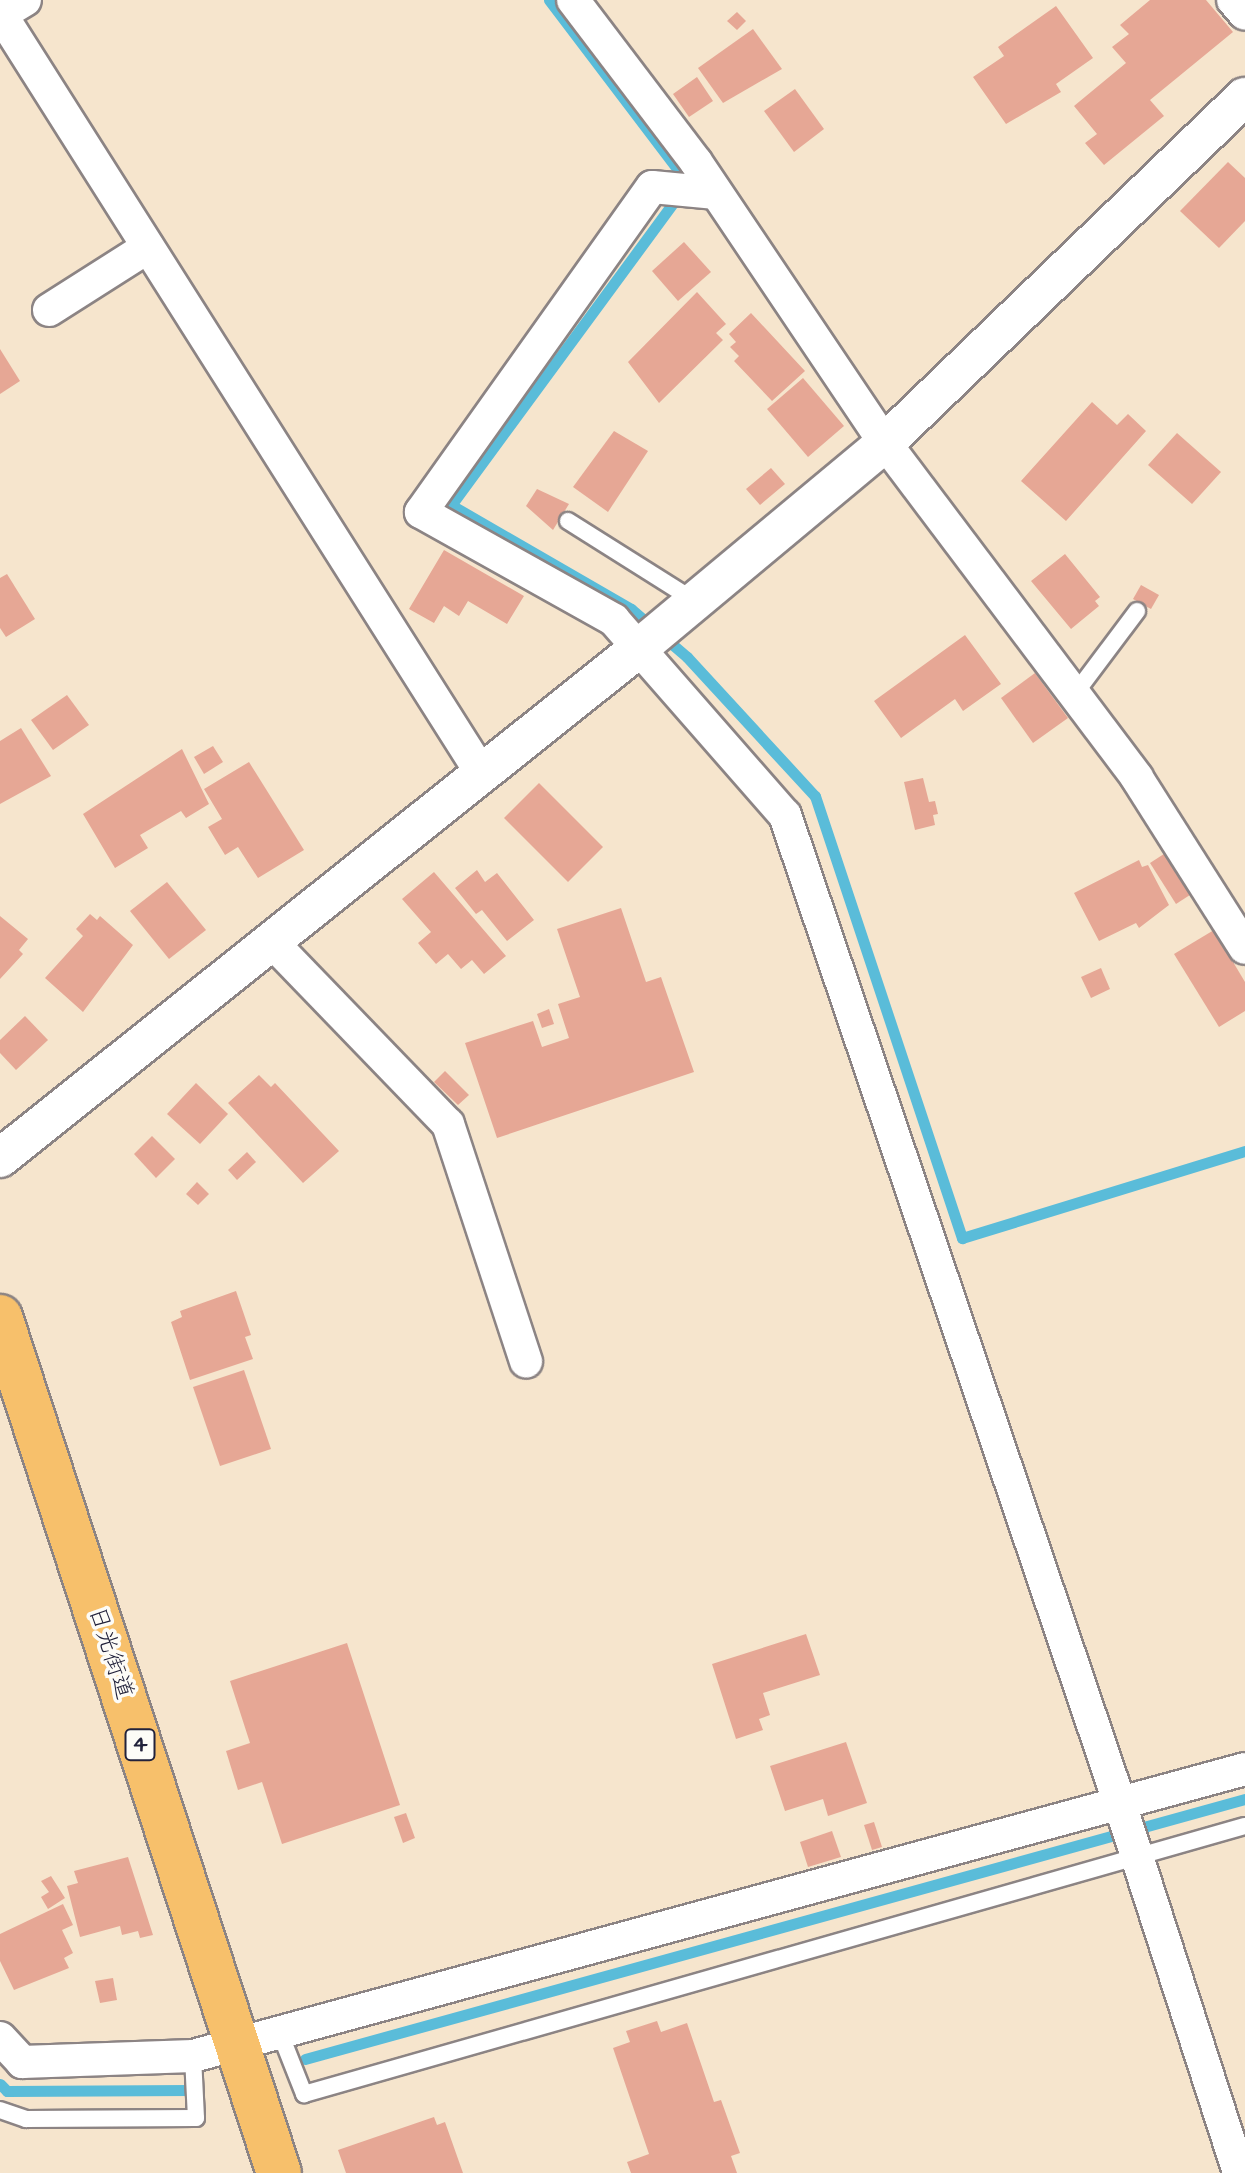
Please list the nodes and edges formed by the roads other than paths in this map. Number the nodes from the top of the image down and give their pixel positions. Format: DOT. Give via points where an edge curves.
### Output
graph roads {
  1 [pos="573,0"];
  2 [pos="1233,0"];
  3 [pos="6,11"];
  4 [pos="1245,14"];
  5 [pos="1245,97"];
  6 [pos="716,193"];
  7 [pos="148,247"];
  8 [pos="49,310"];
  9 [pos="885,443"];
  10 [pos="568,521"];
  11 [pos="695,601"];
  12 [pos="1137,611"];
  13 [pos="639,648"];
  14 [pos="1074,695"];
  15 [pos="482,774"];
  16 [pos="272,942"];
  17 [pos="1245,948"];
  18 [pos="0,1158"];
  19 [pos="0,1317"];
  20 [pos="526,1361"];
  21 [pos="1245,1769"];
  22 [pos="1120,1804"];
  23 [pos="1245,1826"];
  24 [pos="1137,1856"];
  25 [pos="280,2033"];
  26 [pos="0,2038"];
  27 [pos="238,2044"];
  28 [pos="193,2056"];
  29 [pos="0,2110"];
  30 [pos="279,2173"];
  31 [pos="1239,2173"];
  1 -- 6 [label="street"];
  2 -- 4 [label="street"];
  3 -- 7 [label="street"];
  5 -- 9 [label="street"];
  6 -- 9 [label="street"];
  6 -- 13 [label="street" via="652,187 421,512 614,620"];
  7 -- 8 [label="street"];
  7 -- 15 [label="street"];
  9 -- 11 [label="street"];
  9 -- 14 [label="street"];
  10 -- 11 [label="lane"];
  11 -- 13 [label="street"];
  12 -- 14 [label="lane"];
  13 -- 15 [label="street"];
  13 -- 22 [label="street" via="785,815"];
  14 -- 17 [label="street" via="1137,778"];
  15 -- 16 [label="street"];
  16 -- 18 [label="street"];
  16 -- 20 [label="street" via="448,1124"];
  19 -- 27 [label="highway, 日光街道 / 4"];
  21 -- 22 [label="street"];
  22 -- 24 [label="street"];
  22 -- 25 [label="street"];
  23 -- 24 [label="lane"];
  24 -- 25 [label="lane" via="304,2094"];
  24 -- 31 [label="street"];
  25 -- 27 [label="street"];
  26 -- 28 [label="street" via="22,2062"];
  27 -- 28 [label="street"];
  27 -- 30 [label="highway, 日光街道 / 4"];
  28 -- 29 [label="lane" via="196,2118 26,2119"];
}
